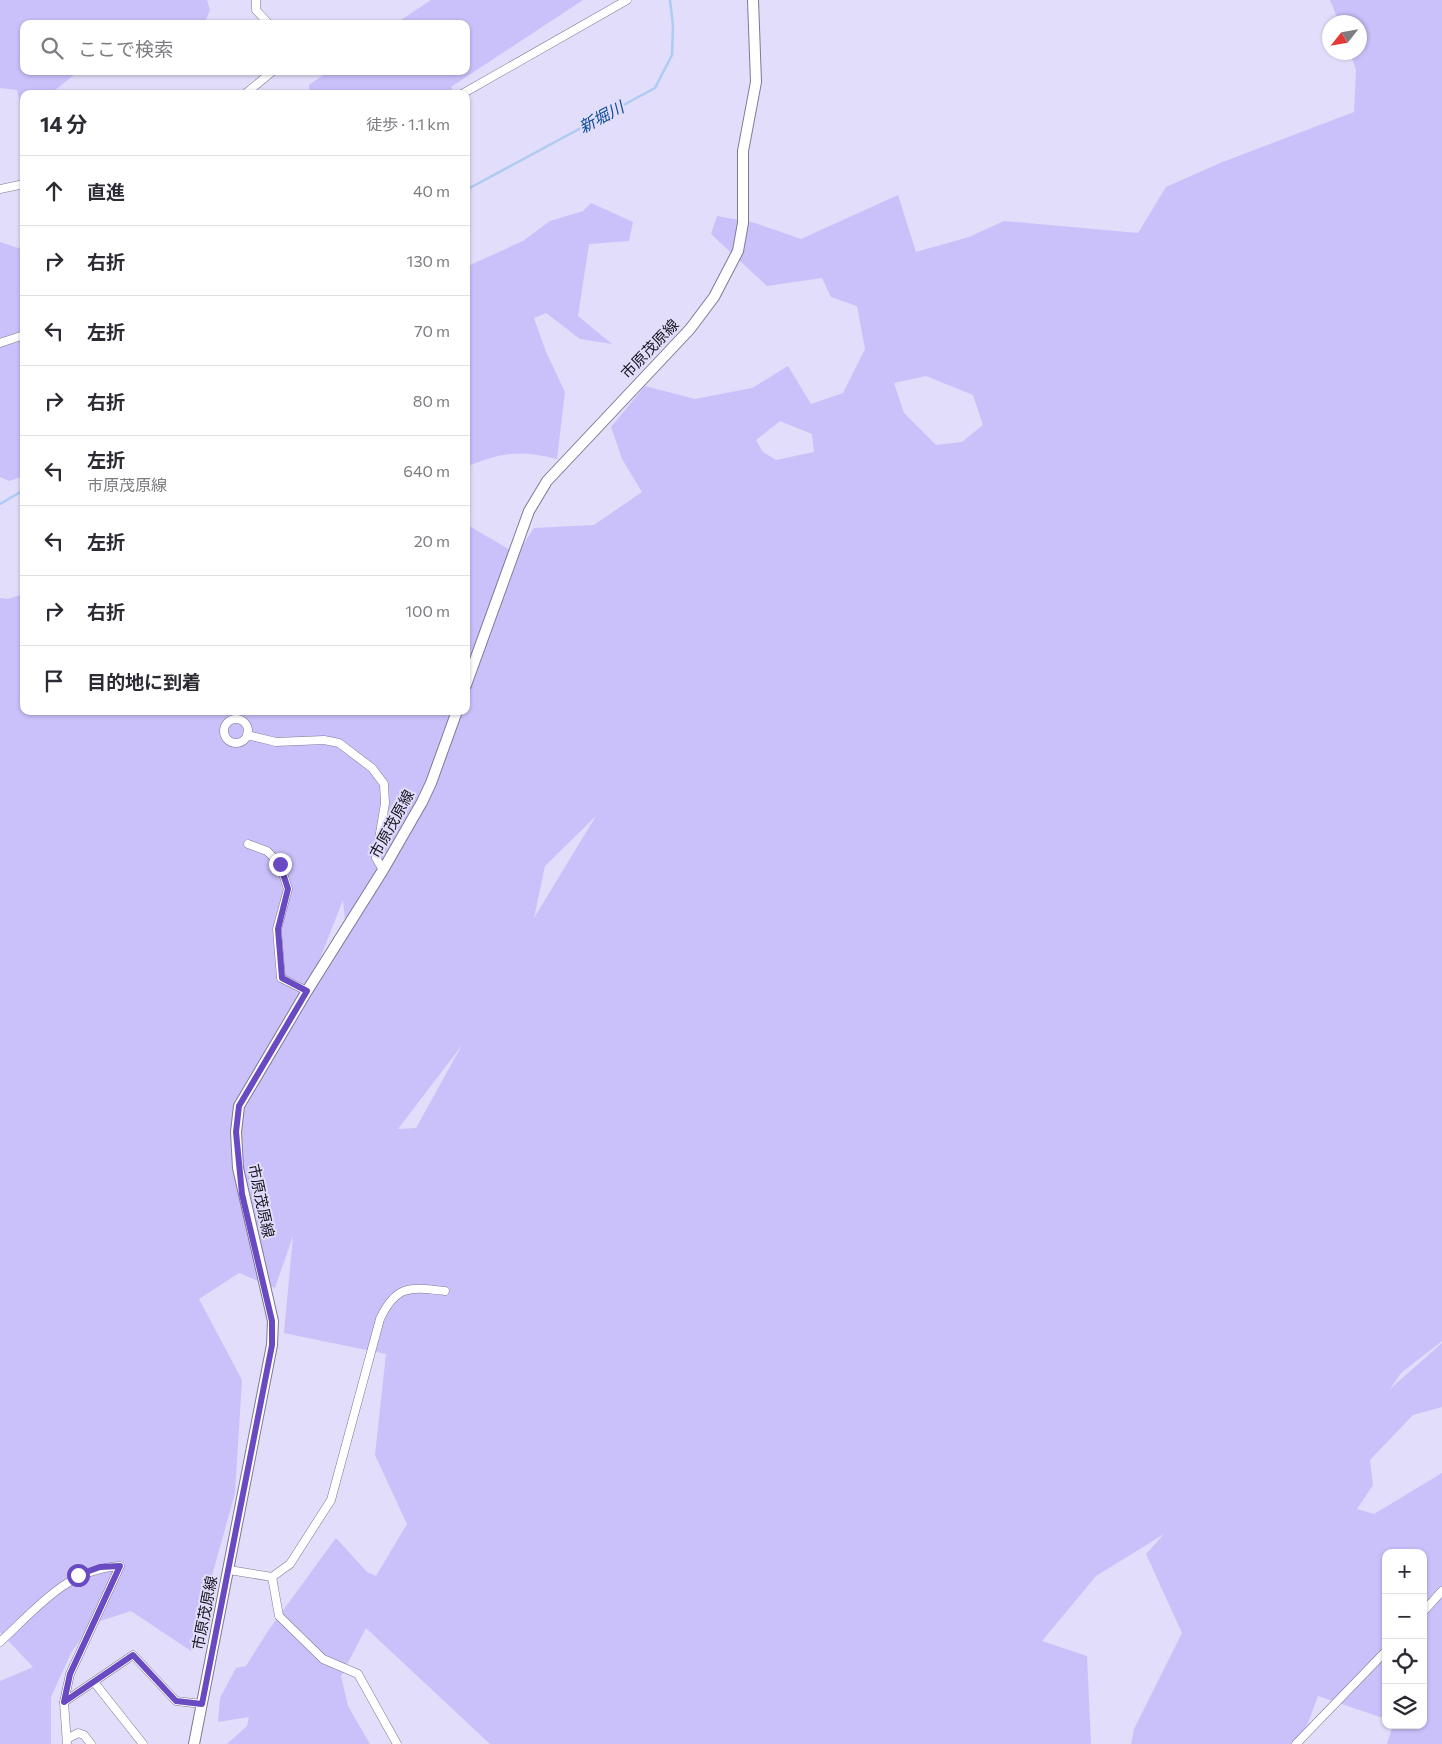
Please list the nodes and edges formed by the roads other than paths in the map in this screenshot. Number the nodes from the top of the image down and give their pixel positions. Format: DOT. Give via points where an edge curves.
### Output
graph roads {
  1 [pos="256,0"];
  2 [pos="627,0"];
  3 [pos="753,0"];
  4 [pos="265,20"];
  5 [pos="268,75"];
  6 [pos="250,90"];
  7 [pos="469,90"];
  8 [pos="20,185"];
  9 [pos="0,189"];
  10 [pos="20,336"];
  11 [pos="0,343"];
  12 [pos="470,674"];
  13 [pos="456,715"];
  14 [pos="247,735"];
  15 [pos="248,844"];
  16 [pos="383,870"];
  17 [pos="307,991"];
  18 [pos="445,1291"];
  19 [pos="229,1570"];
  20 [pos="272,1577"];
  21 [pos="1442,1591"];
  22 [pos="1427,1608"];
  23 [pos="0,1642"];
  24 [pos="1382,1655"];
  25 [pos="94,1682"];
  26 [pos="64,1702"];
  27 [pos="202,1704"];
  28 [pos="67,1742"];
  29 [pos="91,1744"];
  30 [pos="143,1744"];
  31 [pos="194,1744"];
  32 [pos="396,1744"];
  33 [pos="1296,1744"];
  1 -- 4 [label="street" via="256,10"];
  2 -- 7 [label="street"];
  3 -- 12 [label="main road, 市原茂原線" via="756,82 743,151 743,223 738,250 714,297 690,329 539,492 529,511"];
  5 -- 6 [label="street"];
  8 -- 9 [label="street"];
  10 -- 11 [label="street"];
  13 -- 16 [label="main road, 市原茂原線" via="431,783"];
  14 -- 16 [label="street" via="276,742 324,740 339,743 372,768 384,784 385,803 376,858"];
  15 -- 17 [label="street" via="267,851 280,864 288,889 278,929 282,978"];
  16 -- 17 [label="main road, 市原茂原線"];
  17 -- 19 [label="main road, 市原茂原線" via="239,1106 236,1132 238,1168 272,1321 272,1345"];
  18 -- 20 [label="street" via="412,1287 402,1290 386,1306 331,1500 290,1564"];
  19 -- 20 [label="street"];
  19 -- 27 [label="main road, 市原茂原線"];
  20 -- 32 [label="street" via="279,1616 323,1659 358,1674"];
  21 -- 22 [label="street"];
  23 -- 26 [label="street" via="57,1589 78,1575 100,1567 120,1566 70,1674"];
  24 -- 33 [label="street"];
  25 -- 26 [label="street"];
  25 -- 27 [label="street" via="133,1655 176,1701"];
  25 -- 30 [label="street"];
  26 -- 28 [label="street"];
  27 -- 31 [label="main road, 市原茂原線"];
  28 -- 29 [label="street" via="78,1733"];
}
